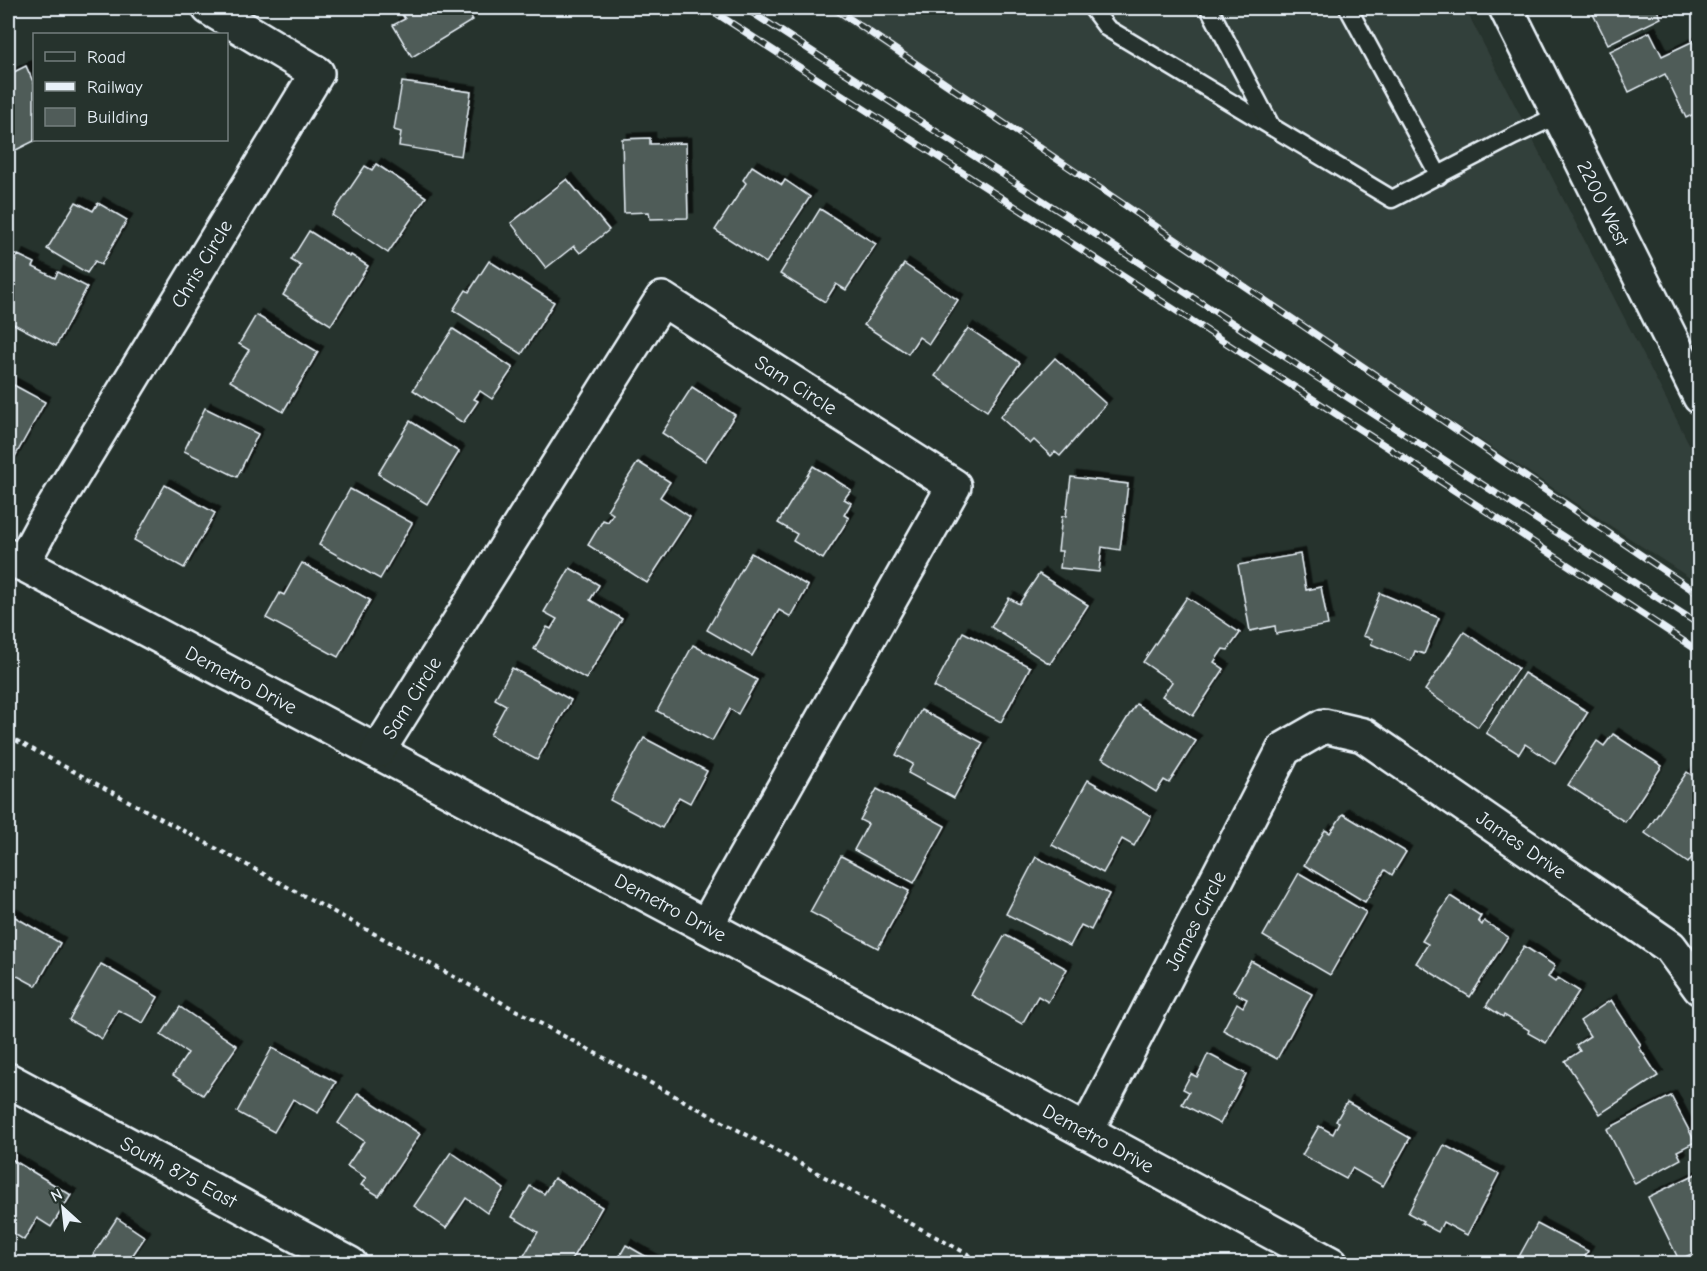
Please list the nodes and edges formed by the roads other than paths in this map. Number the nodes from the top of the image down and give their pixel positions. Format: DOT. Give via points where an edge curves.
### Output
graph roads {
  1 [pos="209,8"];
  2 [pos="1092,8"];
  3 [pos="1209,8"];
  4 [pos="1348,8"];
  5 [pos="1506,8"];
  6 [pos="1559,115"];
  7 [pos="1271,126"];
  8 [pos="1438,176"];
  9 [pos="1700,397"];
  10 [pos="15,560"];
  11 [pos="1324,726"];
  12 [pos="378,751"];
  13 [pos="706,926"];
  14 [pos="1700,988"];
  15 [pos="8,1080"];
  16 [pos="1086,1132"];
  17 [pos="350,1263"];
  18 [pos="1331,1263"];
  1 -- 10 [label="street, Chris Circle" via="317,73 43,525"];
  2 -- 7 [label="lane" via="1107,28"];
  3 -- 7 [label="lane"];
  4 -- 8 [label="lane"];
  5 -- 6 [label="street, 2200 West"];
  6 -- 8 [label="lane"];
  6 -- 9 [label="street, 2200 West"];
  7 -- 8 [label="lane" via="1392,199"];
  10 -- 12 [label="street, Demetro Drive"];
  11 -- 14 [label="street, James Drive" via="1363,735 1670,947"];
  11 -- 16 [label="street, James Circle" via="1284,749"];
  12 -- 13 [label="street, Demetro Drive"];
  12 -- 13 [label="street, Sam Circle" via="662,299 954,486"];
  13 -- 16 [label="street, Demetro Drive"];
  15 -- 17 [label="street, South 875 East"];
  16 -- 18 [label="street, Demetro Drive"];
}
